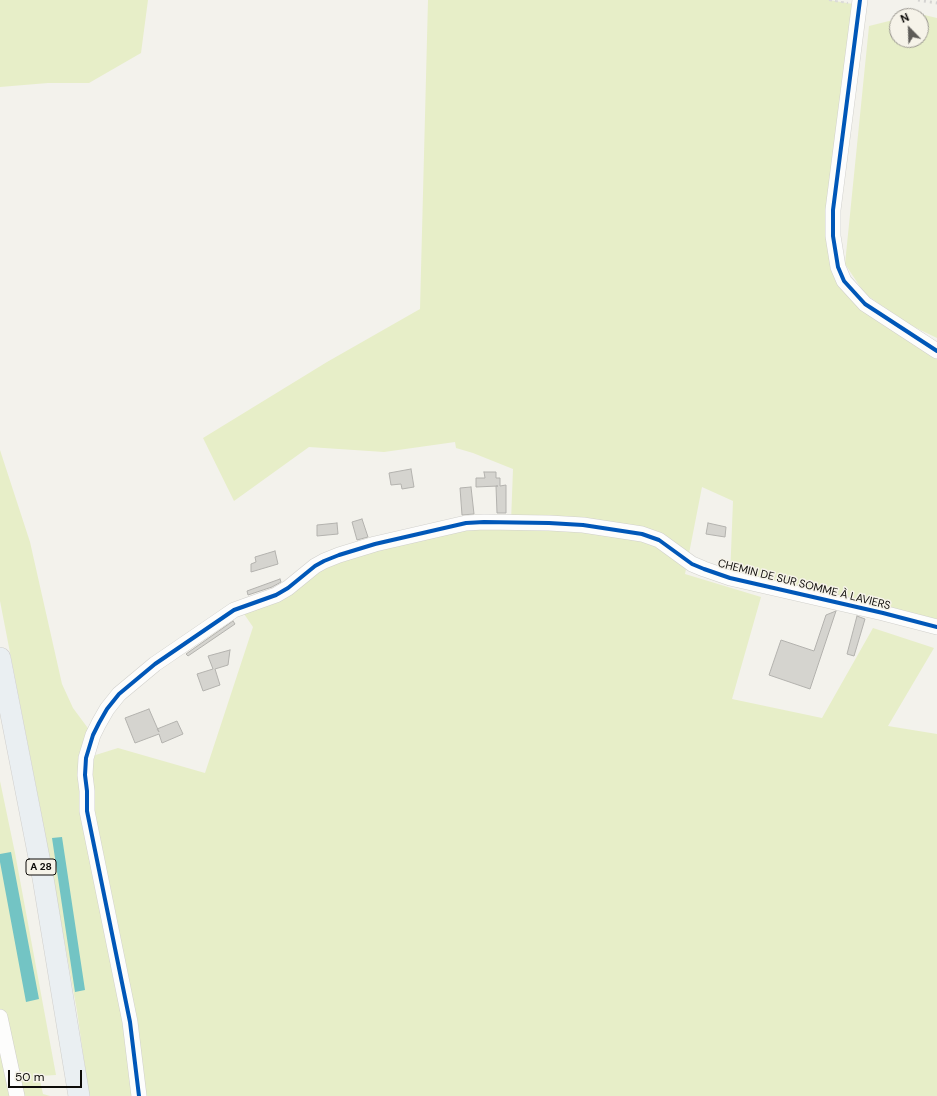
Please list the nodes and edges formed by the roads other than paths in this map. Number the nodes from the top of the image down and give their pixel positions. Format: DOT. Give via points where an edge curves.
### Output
graph roads {
  1 [pos="860,2"];
  2 [pos="937,351"];
  3 [pos="937,627"];
  4 [pos="0,658"];
  5 [pos="0,722"];
  6 [pos="0,1018"];
  7 [pos="72,1087"];
  8 [pos="17,1096"];
  9 [pos="139,1096"];
  1 -- 2 [label="street" via="833,210 833,236 838,267 844,281 865,304"];
  3 -- 9 [label="street, CHEMIN DE SUR SOMME À LAVIERS" via="717,574 692,564 659,540 642,534 583,525 549,523 466,523 375,544 324,561 288,588 234,610 155,664 119,694 107,709 93,735 86,758 87,811 130,1022"];
  4 -- 7 [label="highway, A 28" via="43,878"];
  5 -- 7 [label="highway, A 28" via="47,971"];
  6 -- 8 [label="street"];
}
